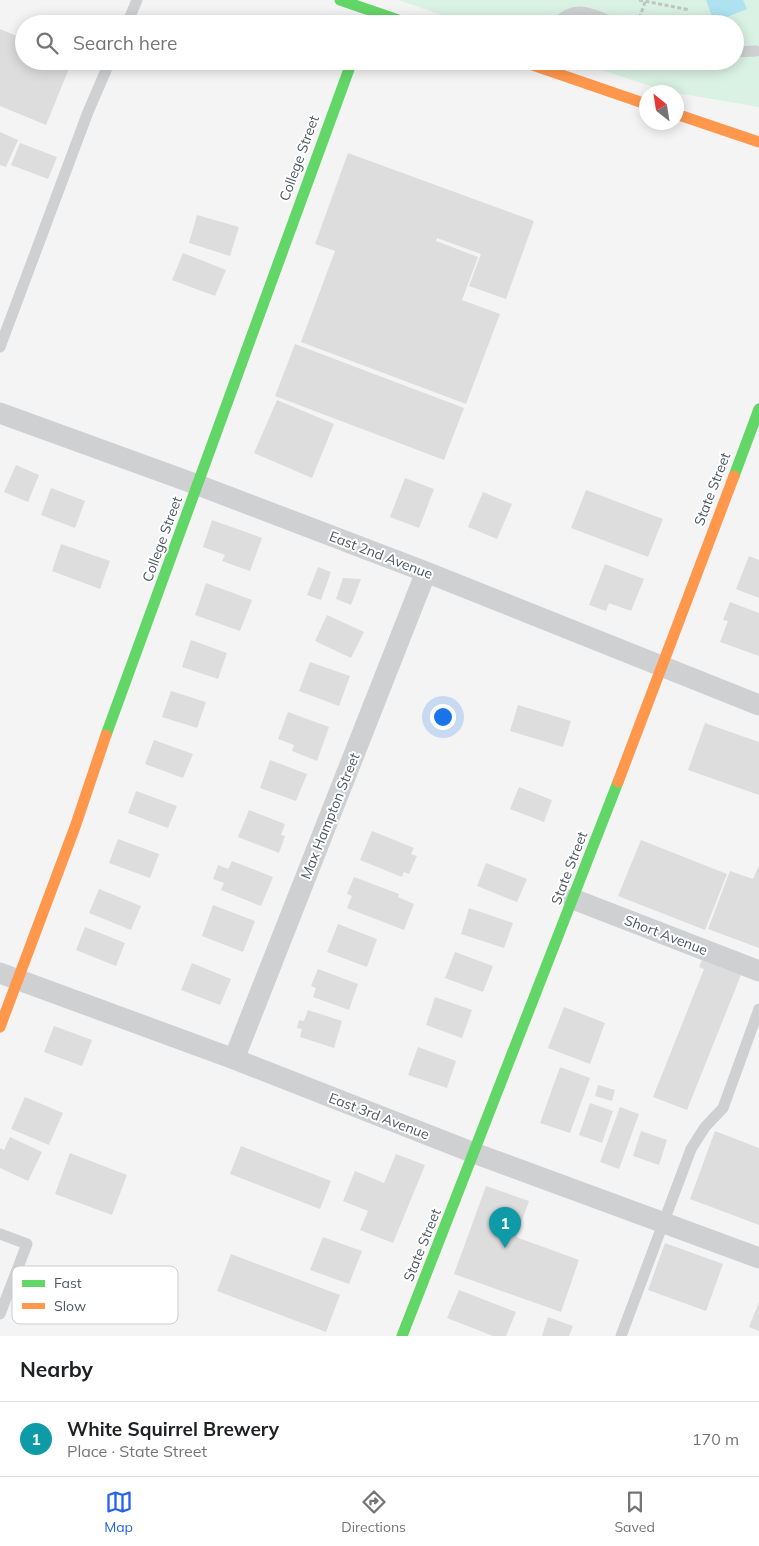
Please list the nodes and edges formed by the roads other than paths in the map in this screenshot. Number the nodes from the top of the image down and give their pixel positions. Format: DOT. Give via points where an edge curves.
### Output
graph roads {
  1 [pos="137,0"];
  2 [pos="340,0"];
  3 [pos="371,11"];
  4 [pos="131,15"];
  5 [pos="369,15"];
  6 [pos="383,15"];
  7 [pos="564,15"];
  8 [pos="594,15"];
  9 [pos="756,51"];
  10 [pos="744,52"];
  11 [pos="106,70"];
  12 [pos="349,70"];
  13 [pos="554,70"];
  14 [pos="639,101"];
  15 [pos="684,115"];
  16 [pos="684,116"];
  17 [pos="743,123"];
  18 [pos="759,142"];
  19 [pos="0,347"];
  20 [pos="759,409"];
  21 [pos="0,413"];
  22 [pos="198,485"];
  23 [pos="426,572"];
  24 [pos="661,665"];
  25 [pos="759,705"];
  26 [pos="573,899"];
  27 [pos="759,971"];
  28 [pos="9,976"];
  29 [pos="759,1009"];
  30 [pos="0,1028"];
  31 [pos="234,1059"];
  32 [pos="474,1153"];
  33 [pos="665,1223"];
  34 [pos="0,1234"];
  35 [pos="759,1258"];
  36 [pos="19,1266"];
  37 [pos="12,1283"];
  38 [pos="0,1314"];
  39 [pos="402,1336"];
  40 [pos="621,1336"];
  1 -- 4 [label="lane"];
  2 -- 3 [label="street"];
  3 -- 5 [label="street"];
  3 -- 6 [label="street"];
  7 -- 8 [label="lane" via="581,10"];
  9 -- 10 [label="lane"];
  11 -- 19 [label="lane"];
  12 -- 22 [label="street, College Street"];
  13 -- 14 [label="street"];
  15 -- 17 [label="street"];
  16 -- 18 [label="street"];
  20 -- 24 [label="street, State Street"];
  21 -- 22 [label="street, East 2nd Avenue"];
  22 -- 23 [label="street, East 2nd Avenue"];
  22 -- 28 [label="street, College Street" via="119,696 75,827"];
  23 -- 24 [label="street, East 2nd Avenue"];
  23 -- 31 [label="street, Max Hampton Street"];
  24 -- 25 [label="street, East 2nd Avenue"];
  24 -- 26 [label="street, State Street"];
  26 -- 27 [label="street, Short Avenue"];
  26 -- 32 [label="street, State Street"];
  28 -- 30 [label="street, College Street"];
  28 -- 31 [label="street, East 3rd Avenue"];
  29 -- 33 [label="lane" via="723,1108 691,1149"];
  31 -- 32 [label="street, East 3rd Avenue"];
  32 -- 33 [label="street, East 3rd Avenue"];
  32 -- 39 [label="street, State Street"];
  33 -- 35 [label="street, East 3rd Avenue"];
  33 -- 40 [label="lane"];
  34 -- 36 [label="lane" via="27,1244"];
  37 -- 38 [label="lane"];
}
